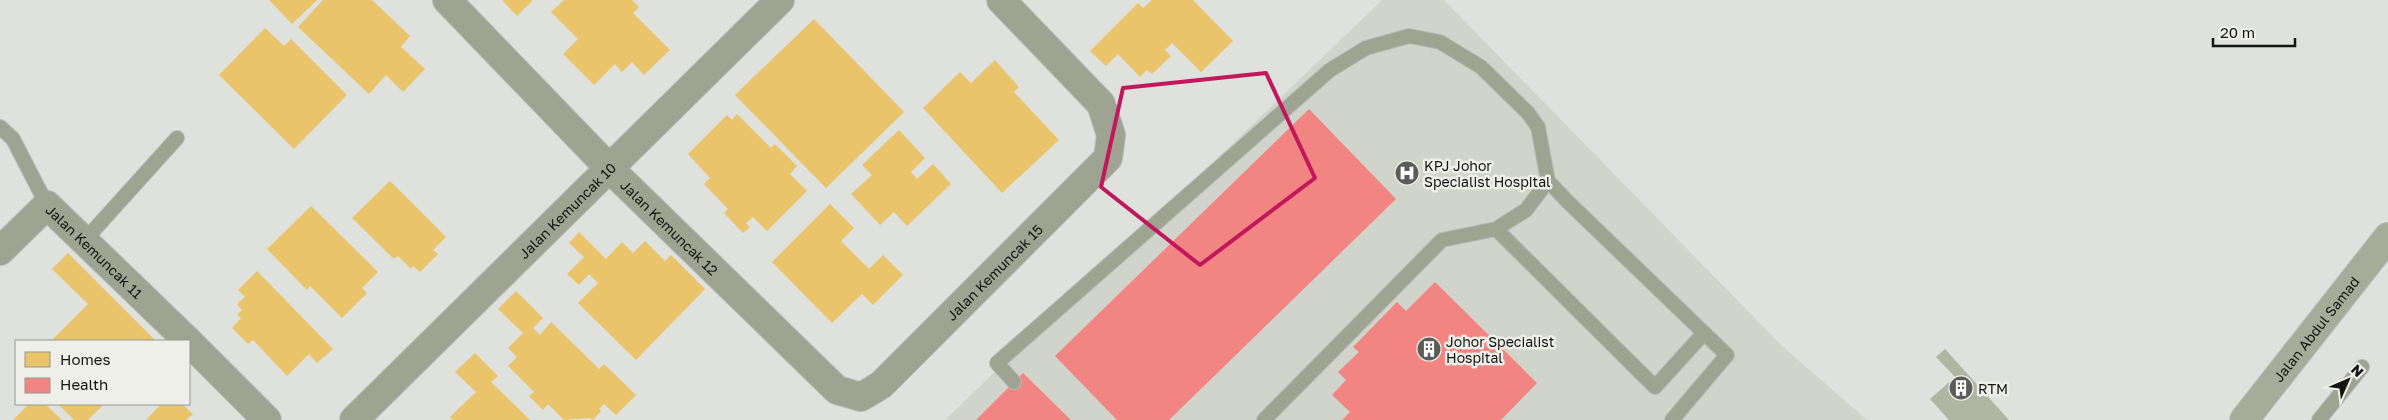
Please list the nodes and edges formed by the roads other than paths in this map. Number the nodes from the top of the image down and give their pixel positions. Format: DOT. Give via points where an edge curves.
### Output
graph roads {
  1 [pos="446,0"];
  2 [pos="780,0"];
  3 [pos="1001,0"];
  4 [pos="0,127"];
  5 [pos="177,138"];
  6 [pos="610,169"];
  7 [pos="1548,181"];
  8 [pos="47,205"];
  9 [pos="1496,229"];
  10 [pos="2388,237"];
  11 [pos="84,241"];
  12 [pos="0,251"];
  13 [pos="1704,333"];
  14 [pos="186,340"];
  15 [pos="190,344"];
  16 [pos="2362,367"];
  17 [pos="1014,382"];
  18 [pos="860,398"];
  19 [pos="267,420"];
  20 [pos="354,420"];
  21 [pos="1264,420"];
  22 [pos="1672,420"];
  23 [pos="2244,420"];
  24 [pos="2319,420"];
  1 -- 6 [label="street, Jalan Kemuncak 12"];
  2 -- 6 [label="street, Jalan Kemuncak 10"];
  3 -- 18 [label="street, Jalan Kemuncak 15" via="1101,104 1111,135 1108,158 881,385"];
  4 -- 8 [label="lane, Jalan Kemuncak 11" via="13,139"];
  5 -- 11 [label="lane"];
  6 -- 18 [label="street, Jalan Kemuncak 12" via="836,390"];
  6 -- 20 [label="street, Jalan Kemuncak 10"];
  7 -- 9 [label="lane" via="1526,210"];
  7 -- 13 [label="lane"];
  7 -- 17 [label="lane" via="1538,127 1481,67 1440,42 1409,36 1366,48 1330,70 997,363"];
  8 -- 11 [label="street, Jalan Kemuncak 11"];
  8 -- 12 [label="street"];
  9 -- 13 [label="lane" via="1655,387"];
  9 -- 21 [label="lane" via="1442,240"];
  10 -- 23 [label="street, Jalan Abdul Samad"];
  11 -- 14 [label="street, Jalan Kemuncak 11"];
  13 -- 22 [label="lane" via="1727,355"];
  15 -- 19 [label="street, Jalan Kemuncak 11"];
  16 -- 24 [label="lane"];
}
